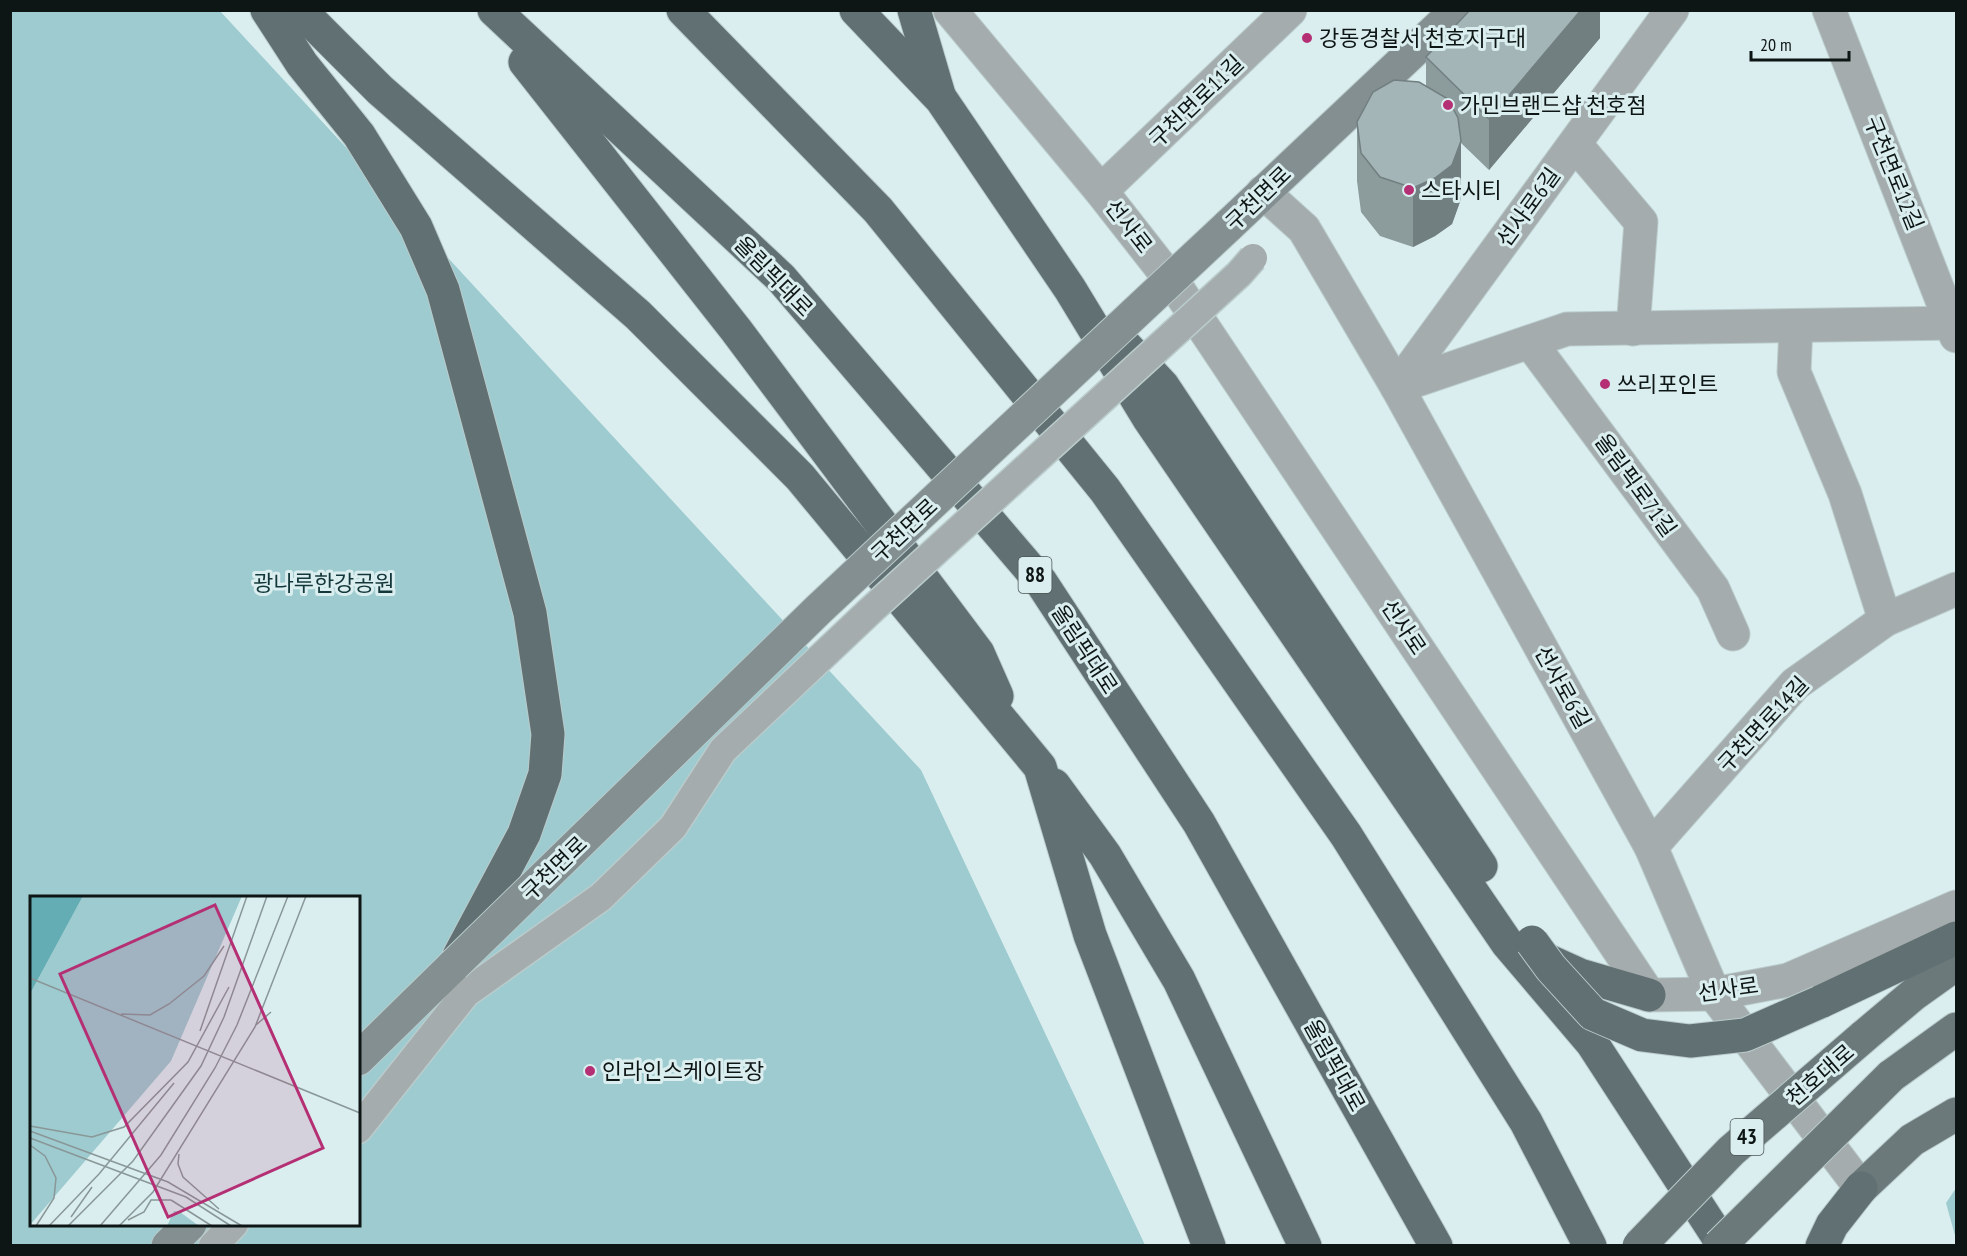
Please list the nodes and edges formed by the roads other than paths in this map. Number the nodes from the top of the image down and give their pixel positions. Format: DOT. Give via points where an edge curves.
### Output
graph roads {
  1 [pos="267,10"];
  2 [pos="300,10"];
  3 [pos="485,10"];
  4 [pos="494,10"];
  5 [pos="683,10"];
  6 [pos="856,10"];
  7 [pos="914,10"];
  8 [pos="950,10"];
  9 [pos="1290,10"];
  10 [pos="1457,10"];
  11 [pos="1672,10"];
  12 [pos="1829,10"];
  13 [pos="941,99"];
  14 [pos="1575,144"];
  15 [pos="1101,191"];
  16 [pos="1263,192"];
  17 [pos="1253,258"];
  18 [pos="1796,326"];
  19 [pos="1955,328"];
  20 [pos="1633,329"];
  21 [pos="1530,342"];
  22 [pos="1397,387"];
  23 [pos="1956,589"];
  24 [pos="1885,620"];
  25 [pos="1733,634"];
  26 [pos="1015,734"];
  27 [pos="1040,767"];
  28 [pos="1651,847"];
  29 [pos="1956,907"];
  30 [pos="1956,938"];
  31 [pos="1520,943"];
  32 [pos="1956,964"];
  33 [pos="454,965"];
  34 [pos="1714,994"];
  35 [pos="1649,995"];
  36 [pos="1956,1029"];
  37 [pos="360,1057"];
  38 [pos="1956,1114"];
  39 [pos="360,1126"];
  40 [pos="1861,1188"];
  41 [pos="188,1226"];
  42 [pos="232,1226"];
  43 [pos="168,1245"];
  44 [pos="213,1245"];
  45 [pos="1209,1245"];
  46 [pos="1305,1245"];
  47 [pos="1436,1245"];
  48 [pos="1590,1245"];
  49 [pos="1639,1245"];
  50 [pos="1719,1245"];
  51 [pos="1724,1245"];
  52 [pos="1822,1245"];
  1 -- 33 [label="highway" via="302,64 359,135 416,227 443,290 530,613 548,734 545,774 524,834"];
  2 -- 26 [label="highway" via="380,90 639,315 801,477"];
  3 -- 26 [label="highway" via="736,330 978,653"];
  4 -- 47 [label="highway, 올림픽대로 / 88" via="781,278 1041,582 1199,823"];
  5 -- 48 [label="highway" via="878,210 1105,490 1346,835 1526,1122"];
  6 -- 13 [label="highway"];
  7 -- 13 [label="highway"];
  8 -- 15 [label="street, 선사로"];
  9 -- 15 [label="street, 구천면로11길"];
  10 -- 16 [label="main road, 구천면로"];
  11 -- 14 [label="street, 선사로6길"];
  12 -- 19 [label="street, 구천면로12길"];
  13 -- 31 [label="highway" via="1070,289 1163,386"];
  14 -- 20 [label="street, 선사로6길" via="1641,222"];
  14 -- 22 [label="street, 선사로6길"];
  15 -- 35 [label="street, 선사로" via="1177,288"];
  16 -- 22 [label="street, 선사로6길" via="1304,229"];
  16 -- 33 [label="main road, 구천면로, bridge" via="819,609"];
  17 -- 39 [label="street, bridge" via="723,750 673,827 601,897 465,993"];
  18 -- 19 [label="street"];
  18 -- 20 [label="street"];
  18 -- 24 [label="street" via="1794,372 1845,494"];
  20 -- 21 [label="street" via="1567,329"];
  21 -- 22 [label="street"];
  21 -- 25 [label="street, 올림픽로71길" via="1713,590"];
  22 -- 28 [label="street, 선사로6길"];
  23 -- 24 [label="street, 구천면로14길"];
  24 -- 28 [label="street, 구천면로14길" via="1795,684"];
  26 -- 27 [label="highway"];
  27 -- 45 [label="highway" via="1090,935"];
  27 -- 46 [label="highway" via="1105,855 1179,980"];
  28 -- 34 [label="street, 선사로6길"];
  29 -- 34 [label="street, 선사로" via="1788,980"];
  30 -- 31 [label="highway, bridge" via="1745,1035 1689,1041 1642,1035 1593,1014"];
  31 -- 35 [label="highway" via="1580,975"];
  31 -- 51 [label="highway" via="1592,1044"];
  32 -- 49 [label="main road, 천호대로 / 43, bridge" via="1914,994 1731,1151"];
  33 -- 37 [label="main road, 구천면로"];
  34 -- 35 [label="street, 선사로"];
  34 -- 40 [label="street, 선사로6길"];
  36 -- 50 [label="main road, 43, bridge" via="1891,1076"];
  38 -- 40 [label="main road" via="1912,1140"];
  40 -- 52 [label="highway" via="1832,1225"];
  41 -- 43 [label="main road"];
  42 -- 44 [label="street"];
}
